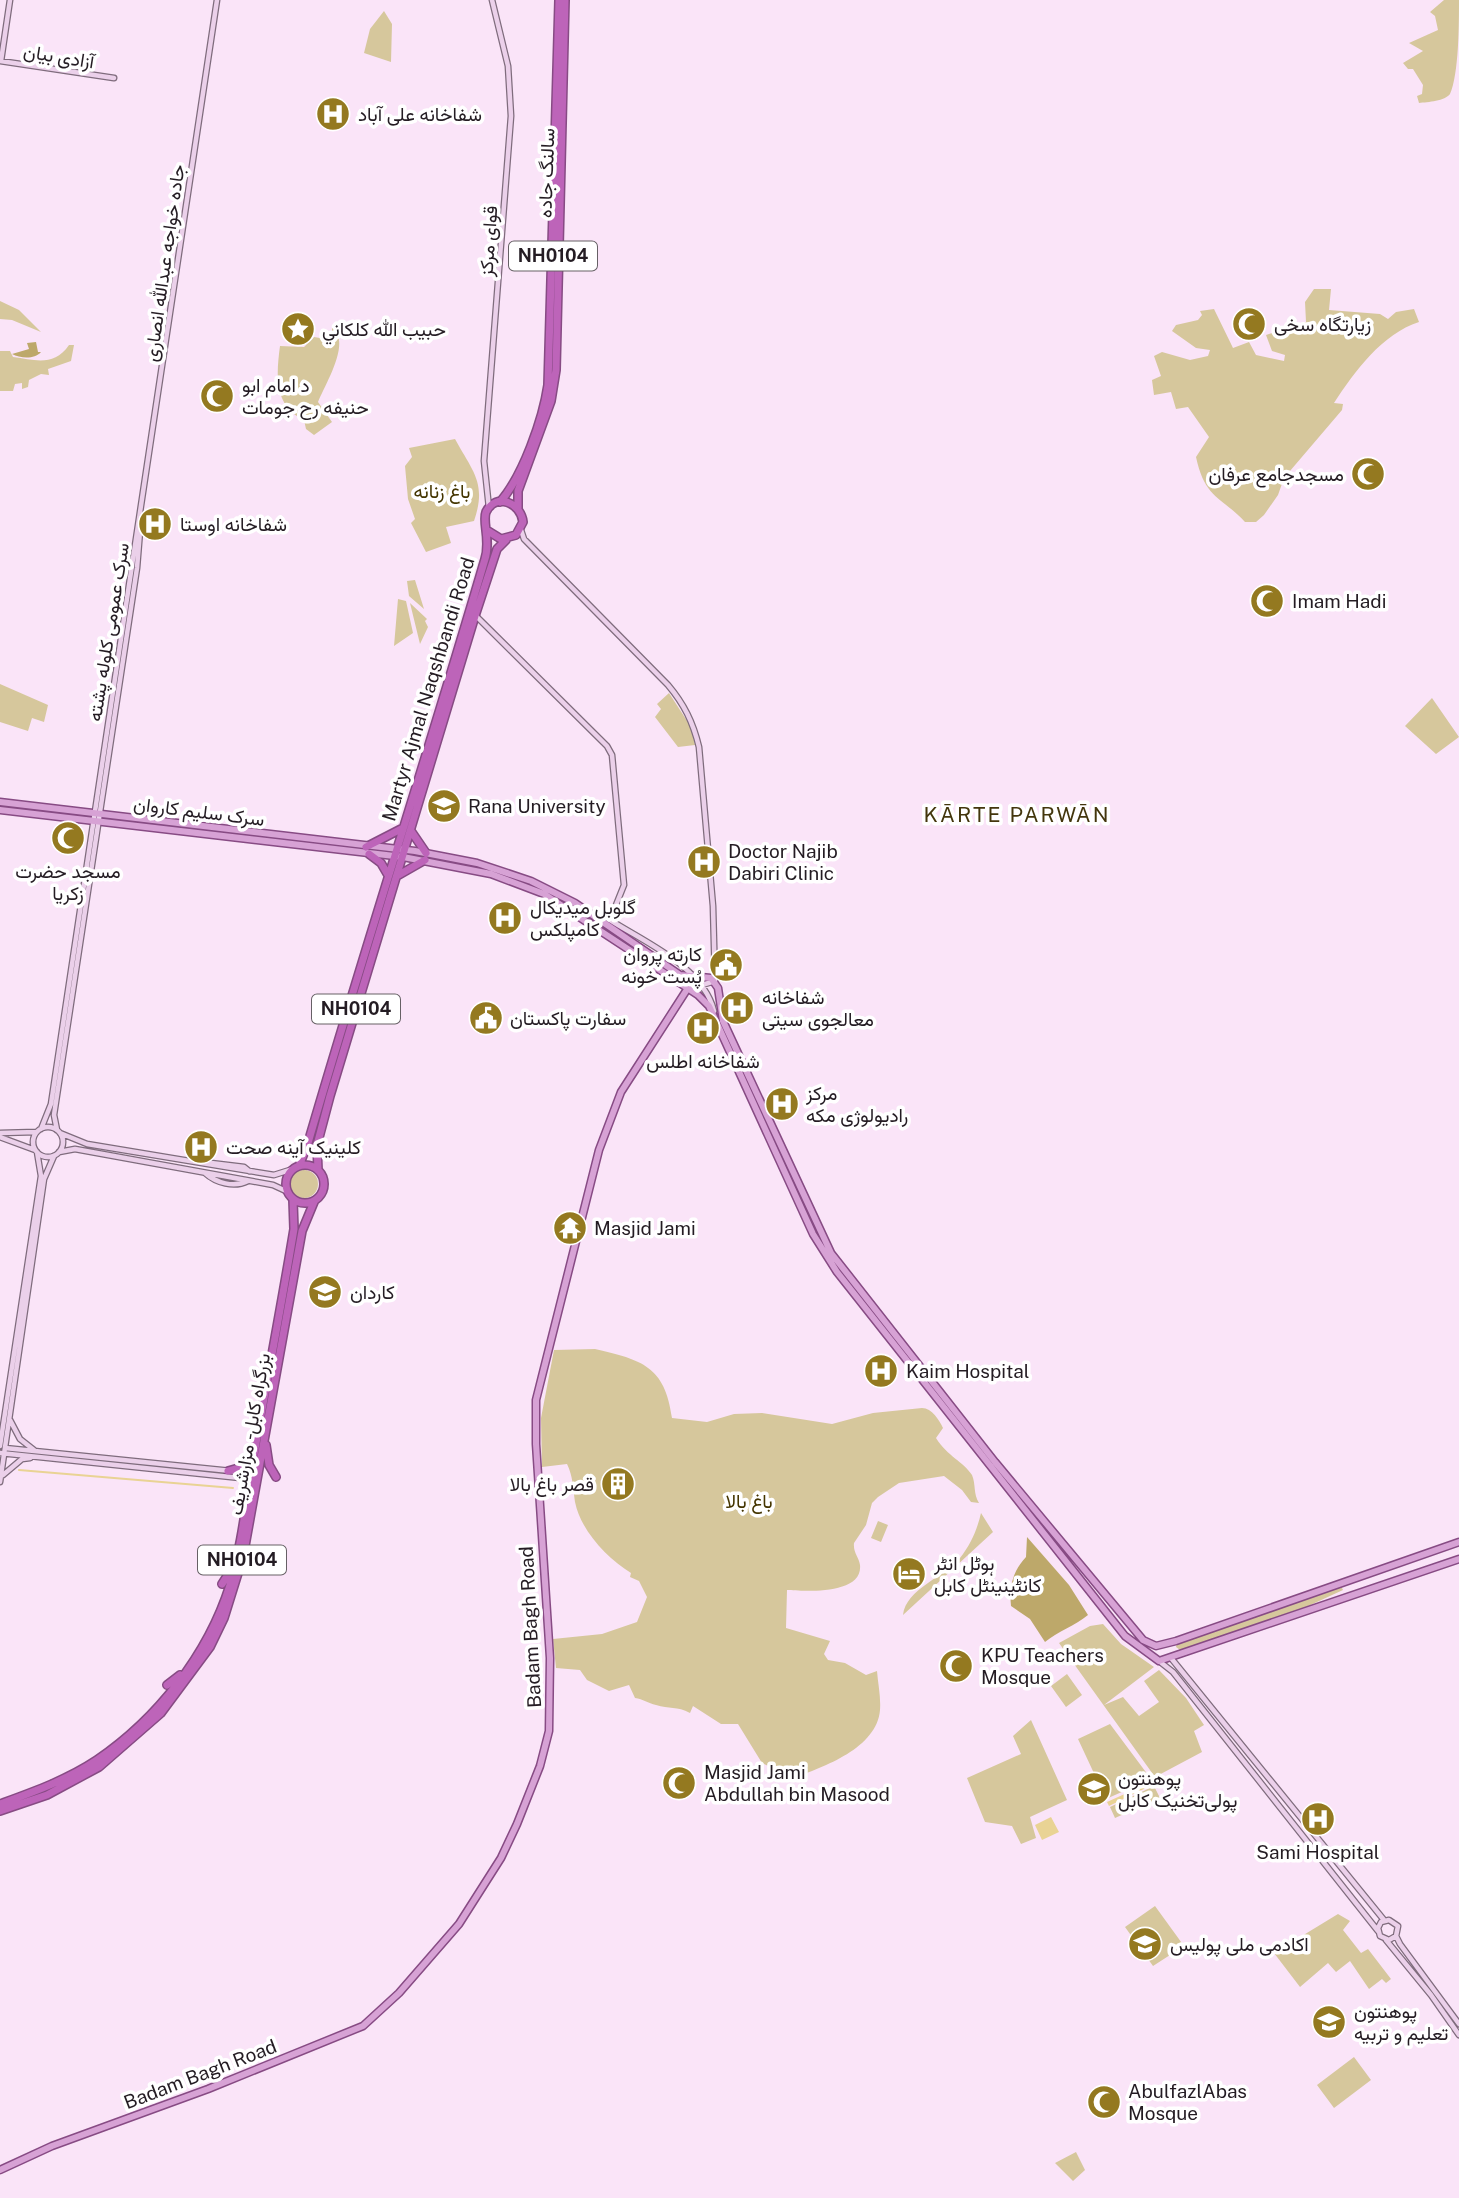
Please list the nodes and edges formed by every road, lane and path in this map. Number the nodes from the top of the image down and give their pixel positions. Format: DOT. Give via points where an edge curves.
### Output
graph roads {
  1 [pos="10,0"];
  2 [pos="217,0"];
  3 [pos="492,0"];
  4 [pos="559,0"];
  5 [pos="565,0"];
  6 [pos="0,61"];
  7 [pos="114,78"];
  8 [pos="556,277"];
  9 [pos="487,485"];
  10 [pos="500,502"];
  11 [pos="489,509"];
  12 [pos="519,509"];
  13 [pos="521,529"];
  14 [pos="139,530"];
  15 [pos="488,531"];
  16 [pos="509,539"];
  17 [pos="472,614"];
  18 [pos="0,802"];
  19 [pos="0,810"];
  20 [pos="68,814"];
  21 [pos="97,814"];
  22 [pos="95,822"];
  23 [pos="401,829"];
  24 [pos="410,830"];
  25 [pos="368,850"];
  26 [pos="394,853"];
  27 [pos="404,853"];
  28 [pos="425,856"];
  29 [pos="388,875"];
  30 [pos="397,876"];
  31 [pos="695,977"];
  32 [pos="715,981"];
  33 [pos="702,987"];
  34 [pos="688,989"];
  35 [pos="713,1016"];
  36 [pos="39,1130"];
  37 [pos="59,1131"];
  38 [pos="0,1135"];
  39 [pos="37,1151"];
  40 [pos="57,1154"];
  41 [pos="296,1167"];
  42 [pos="318,1170"];
  43 [pos="286,1191"];
  44 [pos="293,1200"];
  45 [pos="314,1202"];
  46 [pos="24,1311"];
  47 [pos="904,1352"];
  48 [pos="7,1419"];
  49 [pos="0,1427"];
  50 [pos="261,1438"];
  51 [pos="2,1449"];
  52 [pos="35,1454"];
  53 [pos="228,1471"];
  54 [pos="254,1477"];
  55 [pos="276,1477"];
  56 [pos="0,1480"];
  57 [pos="1459,1542"];
  58 [pos="1459,1559"];
  59 [pos="235,1564"];
  60 [pos="1349,1580"];
  61 [pos="222,1584"];
  62 [pos="1354,1595"];
  63 [pos="1160,1645"];
  64 [pos="1170,1657"];
  65 [pos="1157,1659"];
  66 [pos="189,1668"];
  67 [pos="167,1685"];
  68 [pos="0,1804"];
  69 [pos="0,1811"];
  70 [pos="1384,1920"];
  71 [pos="1378,1931"];
  72 [pos="1396,1936"];
  73 [pos="1385,1940"];
  74 [pos="1459,2024"];
  75 [pos="1459,2035"];
  76 [pos="0,2170"];
  1 -- 6 [label="main road"];
  2 -- 14 [label="main road, جاده خواجه عبدالله انصاری"];
  3 -- 9 [label="main road, قوای مرکز" via="508,66 511,106 484,461"];
  4 -- 8 [label="highway, سالنگ جاده / NH0104"];
  5 -- 8 [label="highway, سالنگ جاده / NH0104"];
  6 -- 7 [label="main road, آزادی بیان"];
  8 -- 10 [label="highway, سالنگ جاده / NH0104" via="547,397 512,489"];
  8 -- 12 [label="highway, سالنگ جاده / NH0104" via="554,386 538,444 518,491"];
  9 -- 10 [label="main road"];
  9 -- 11 [label="main road, قوای مرکز"];
  10 -- 11 [label="highway, NH0104"];
  10 -- 12 [label="highway"];
  11 -- 15 [label="highway, NH0104"];
  12 -- 13 [label="highway, NH0104"];
  13 -- 16 [label="highway, NH0104"];
  13 -- 32 [label="main road" via="524,539 683,702 694,726 713,906"];
  14 -- 21 [label="main road, سرک عمومی کلوله پشته" via="142,536"];
  15 -- 16 [label="highway"];
  15 -- 17 [label="highway, Martyr Ajmal Naqshbandi Road / NH0104" via="489,547"];
  16 -- 17 [label="highway, Martyr Ajmal Naqshbandi Road / NH0104" via="498,549"];
  17 -- 23 [label="highway, Martyr Ajmal Naqshbandi Road / NH0104"];
  17 -- 24 [label="highway, Martyr Ajmal Naqshbandi Road / NH0104"];
  17 -- 31 [label="main road" via="607,746 612,755 624,885 610,920"];
  18 -- 20 [label="main road, سرک سلیم کاروان"];
  19 -- 20 [label="main road"];
  20 -- 21 [label="main road, سرک سلیم کاروان"];
  20 -- 22 [label="main road"];
  21 -- 22 [label="main road, سرک عمومی کلوله پشته"];
  21 -- 25 [label="main road, سرک سلیم کاروان"];
  22 -- 25 [label="main road" via="122,829"];
  22 -- 36 [label="main road, سرک عمومی کلوله پشته" via="51,1104"];
  22 -- 37 [label="main road, سرک عمومی کلوله پشته" via="54,1115"];
  23 -- 25 [label="highway"];
  23 -- 26 [label="highway, Martyr Ajmal Naqshbandi Road / NH0104"];
  24 -- 27 [label="highway, Martyr Ajmal Naqshbandi Road / NH0104"];
  24 -- 28 [label="highway"];
  25 -- 26 [label="main road"];
  25 -- 29 [label="highway"];
  26 -- 27 [label="main road"];
  26 -- 29 [label="highway, NH0104"];
  27 -- 28 [label="main road"];
  27 -- 30 [label="highway, NH0104"];
  28 -- 30 [label="highway"];
  28 -- 31 [label="main road" via="477,863 551,889 680,975"];
  28 -- 34 [label="main road" via="544,894"];
  29 -- 41 [label="highway, NH0104" via="308,1143"];
  30 -- 42 [label="highway, NH0104" via="330,1096 317,1145"];
  31 -- 32 [label="main road"];
  31 -- 33 [label="main road"];
  31 -- 34 [label="main road, Badam Bagh Road"];
  32 -- 33 [label="main road"];
  32 -- 47 [label="main road" via="723,1021 817,1226 846,1275"];
  33 -- 34 [label="main road"];
  33 -- 35 [label="main road"];
  34 -- 35 [label="main road" via="704,999"];
  34 -- 76 [label="main road, Badam Bagh Road" via="615,1104 599,1150 536,1399 551,1715 540,1766 500,1858 459,1924 399,1993 363,2026"];
  35 -- 47 [label="main road" via="822,1251"];
  36 -- 37 [label="main road"];
  36 -- 38 [label="main road"];
  36 -- 39 [label="main road" via="33,1141"];
  37 -- 40 [label="main road" via="63,1143"];
  37 -- 41 [label="main road" via="87,1144 250,1172 274,1175"];
  38 -- 39 [label="main road"];
  39 -- 40 [label="main road" via="45,1157"];
  39 -- 46 [label="main road" via="41,1176"];
  40 -- 43 [label="main road" via="75,1149"];
  40 -- 46 [label="main road" via="44,1179"];
  41 -- 42 [label="highway"];
  41 -- 43 [label="highway, NH0104" via="288,1175"];
  42 -- 45 [label="highway, NH0104" via="324,1184"];
  43 -- 44 [label="highway"];
  44 -- 45 [label="highway"];
  44 -- 50 [label="highway, بزرگراه کابل - مزارشریف / NH0104" via="292,1241"];
  45 -- 50 [label="highway, بزرگراه کابل - مزارشریف / NH0104" via="302,1231"];
  46 -- 48 [label="main road"];
  47 -- 63 [label="main road" via="1132,1630 1143,1640"];
  47 -- 65 [label="main road" via="1012,1500 1125,1636"];
  48 -- 49 [label="main road"];
  48 -- 51 [label="main road"];
  48 -- 52 [label="main road"];
  50 -- 53 [label="highway" via="245,1463"];
  50 -- 54 [label="highway, بزرگراه کابل - مزارشریف / NH0104"];
  50 -- 55 [label="highway"];
  51 -- 52 [label="main road"];
  51 -- 56 [label="main road"];
  52 -- 53 [label="main road"];
  52 -- 54 [label="main road"];
  52 -- 56 [label="main road" via="22,1459"];
  53 -- 54 [label="main road"];
  54 -- 59 [label="highway, بزرگراه کابل - مزارشریف / NH0104"];
  54 -- 69 [label="highway, بزرگراه کابل - مزارشریف / NH0104" via="236,1586 209,1647 175,1698 99,1767 50,1797"];
  57 -- 60 [label="main road"];
  58 -- 62 [label="main road"];
  59 -- 61 [label="highway"];
  59 -- 66 [label="highway, بزرگراه کابل - مزارشریف / NH0104" via="218,1615"];
  60 -- 62 [label="main road"];
  60 -- 63 [label="main road"];
  62 -- 64 [label="main road"];
  63 -- 64 [label="main road" via="1170,1648"];
  63 -- 65 [label="main road"];
  64 -- 65 [label="main road"];
  64 -- 70 [label="main road"];
  65 -- 71 [label="main road" via="1173,1672"];
  66 -- 67 [label="highway"];
  66 -- 68 [label="highway, بزرگراه کابل - مزارشریف / NH0104" via="149,1715 96,1760 62,1780"];
  70 -- 71 [label="main road"];
  70 -- 72 [label="main road" via="1398,1926"];
  71 -- 73 [label="main road"];
  72 -- 73 [label="main road"];
  72 -- 74 [label="main road"];
  73 -- 75 [label="main road"];
}
